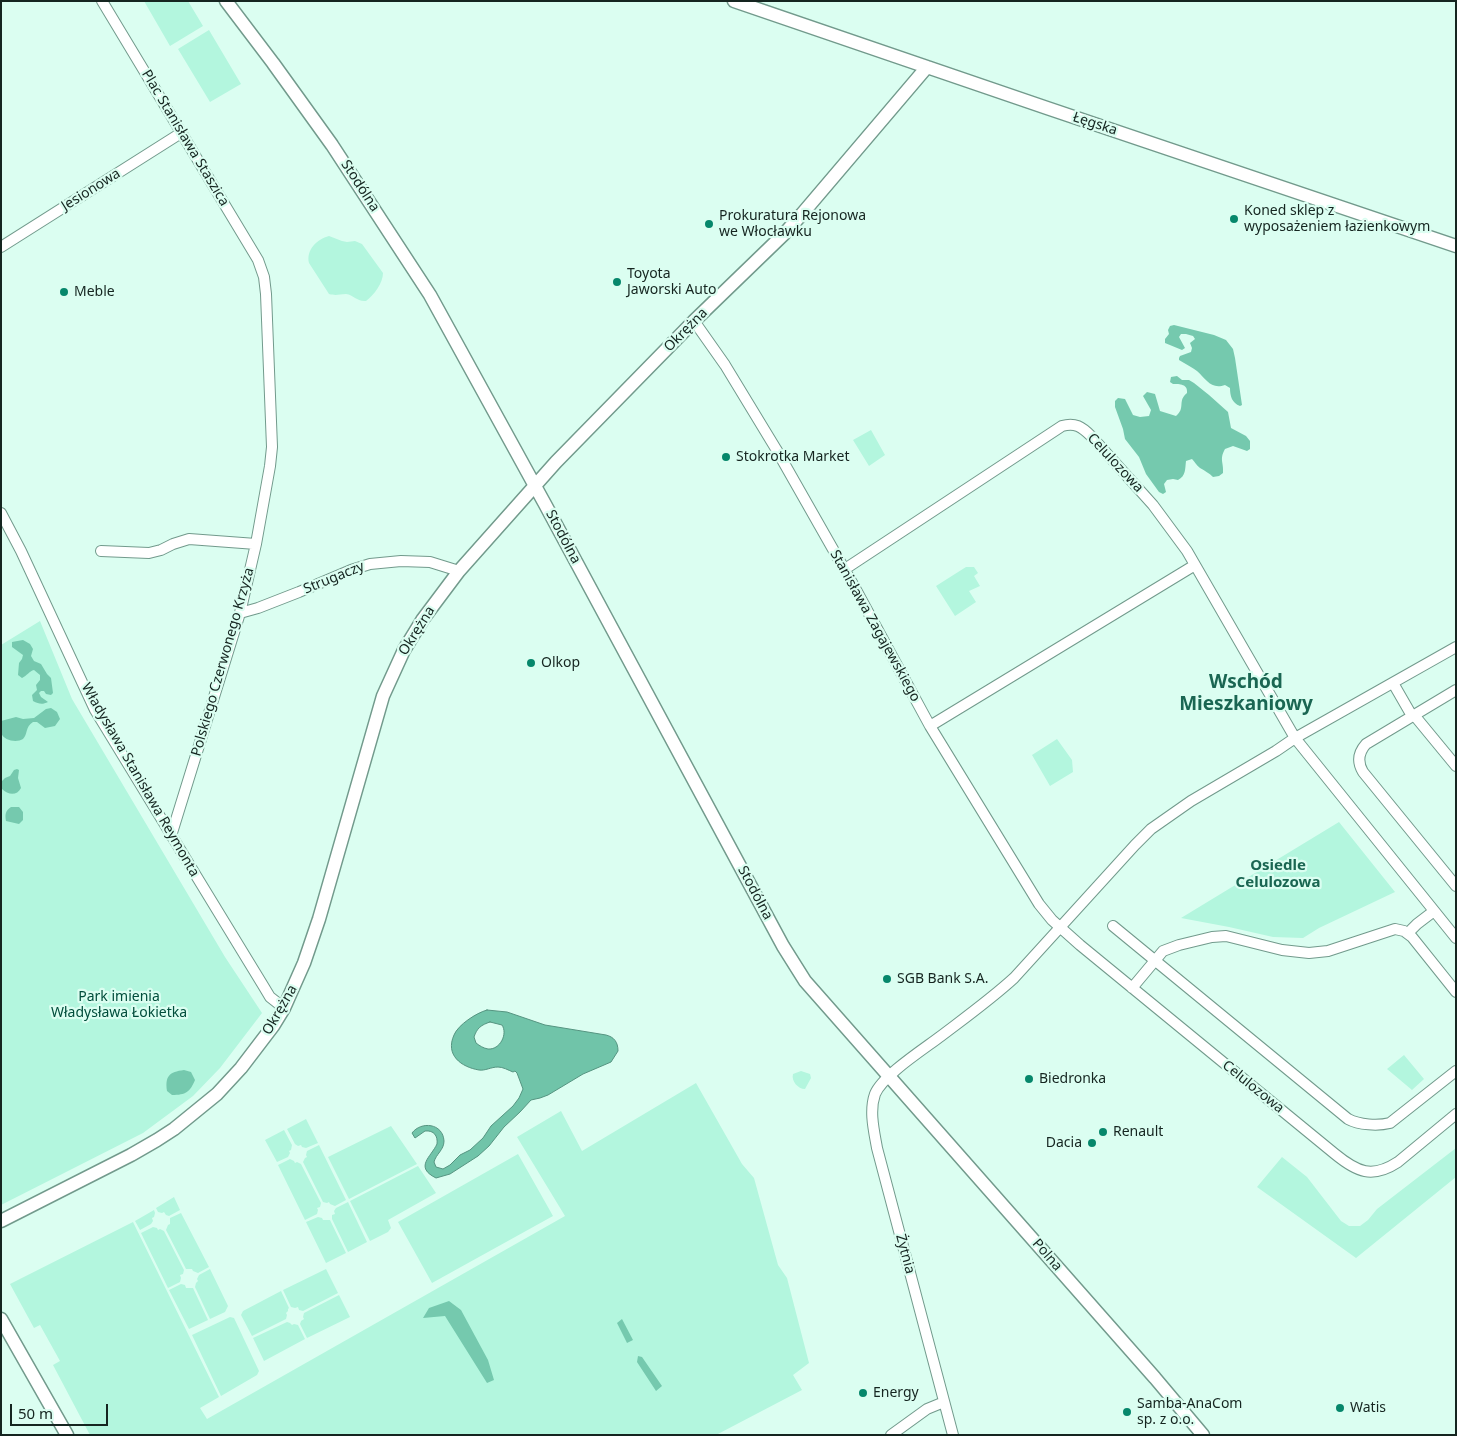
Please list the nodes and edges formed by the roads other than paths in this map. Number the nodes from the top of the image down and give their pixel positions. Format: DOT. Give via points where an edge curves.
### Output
graph roads {
  1 [pos="102,1"];
  2 [pos="226,1"];
  3 [pos="734,1"];
  4 [pos="927,67"];
  5 [pos="181,133"];
  6 [pos="1456,246"];
  7 [pos="1,247"];
  8 [pos="264,277"];
  9 [pos="694,321"];
  10 [pos="534,486"];
  11 [pos="1,513"];
  12 [pos="256,544"];
  13 [pos="101,551"];
  14 [pos="1195,565"];
  15 [pos="845,569"];
  16 [pos="459,571"];
  17 [pos="240,613"];
  18 [pos="1456,647"];
  19 [pos="1393,683"];
  20 [pos="1456,690"];
  21 [pos="1413,716"];
  22 [pos="930,726"];
  23 [pos="1295,738"];
  24 [pos="1456,766"];
  25 [pos="171,836"];
  26 [pos="1456,886"];
  27 [pos="1434,911"];
  28 [pos="1113,926"];
  29 [pos="1059,928"];
  30 [pos="1408,933"];
  31 [pos="1456,938"];
  32 [pos="1155,961"];
  33 [pos="1132,988"];
  34 [pos="1456,992"];
  35 [pos="284,1008"];
  36 [pos="1455,1072"];
  37 [pos="889,1077"];
  38 [pos="1456,1114"];
  39 [pos="1,1221"];
  40 [pos="1,1320"];
  41 [pos="944,1402"];
  42 [pos="67,1435"];
  43 [pos="891,1435"];
  44 [pos="954,1435"];
  45 [pos="1203,1435"];
  1 -- 5 [label="street, Plac Stanisława Staszica"];
  2 -- 10 [label="street, Stodólna" via="332,145 405,256"];
  3 -- 4 [label="street, Łęgska"];
  4 -- 6 [label="street, Łęgska"];
  4 -- 9 [label="street, Okrężna" via="784,234"];
  5 -- 7 [label="street, Jesionowa"];
  5 -- 8 [label="street, Plac Stanisława Staszica" via="245,237"];
  8 -- 12 [label="street, Polskiego Czerwonego Krzyża" via="272,447"];
  9 -- 10 [label="street, Okrężna"];
  9 -- 15 [label="street, Stanisława Zagajewskiego" via="725,365"];
  10 -- 16 [label="street, Okrężna"];
  10 -- 37 [label="street, Stodólna" via="793,963"];
  11 -- 25 [label="street, Władysława Stanisława Reymonta" via="95,710"];
  12 -- 13 [label="street" via="189,539 149,552"];
  12 -- 17 [label="street, Polskiego Czerwonego Krzyża"];
  14 -- 15 [label="street, Celulozowa" via="1147,497 1083,429 1068,424"];
  14 -- 22 [label="street"];
  14 -- 23 [label="street, Celulozowa"];
  15 -- 22 [label="street, Stanisława Zagajewskiego"];
  16 -- 17 [label="street, Strugaczy" via="430,562 401,560 370,564"];
  16 -- 35 [label="street, Okrężna" via="415,630 390,678 319,919"];
  17 -- 25 [label="street, Polskiego Czerwonego Krzyża"];
  18 -- 19 [label="street"];
  19 -- 21 [label="street"];
  19 -- 23 [label="street"];
  20 -- 21 [label="street"];
  21 -- 24 [label="street"];
  21 -- 26 [label="street" via="1366,744 1359,764"];
  22 -- 29 [label="street, Stanisława Zagajewskiego" via="1039,904"];
  23 -- 27 [label="street, Celulozowa"];
  23 -- 29 [label="street" via="1161,821"];
  25 -- 35 [label="street, Władysława Stanisława Reymonta" via="270,997"];
  27 -- 30 [label="street"];
  27 -- 31 [label="street, Celulozowa"];
  28 -- 32 [label="street"];
  29 -- 33 [label="street, Celulozowa"];
  29 -- 37 [label="street" via="994,996"];
  30 -- 32 [label="street" via="1395,929 1328,951 1309,953 1217,936 1166,949"];
  30 -- 34 [label="street"];
  32 -- 33 [label="street"];
  32 -- 36 [label="street" via="1353,1122 1390,1123"];
  33 -- 38 [label="street, Celulozowa" via="1358,1170 1371,1172 1389,1168"];
  35 -- 39 [label="street, Okrężna" via="241,1068 217,1094 174,1129 131,1155"];
  37 -- 41 [label="street, Żytnia" via="880,1085 873,1103 877,1148"];
  37 -- 45 [label="street, Polna"];
  40 -- 42 [label="street"];
  41 -- 43 [label="street" via="927,1409"];
  41 -- 44 [label="street, Żytnia"];
}
